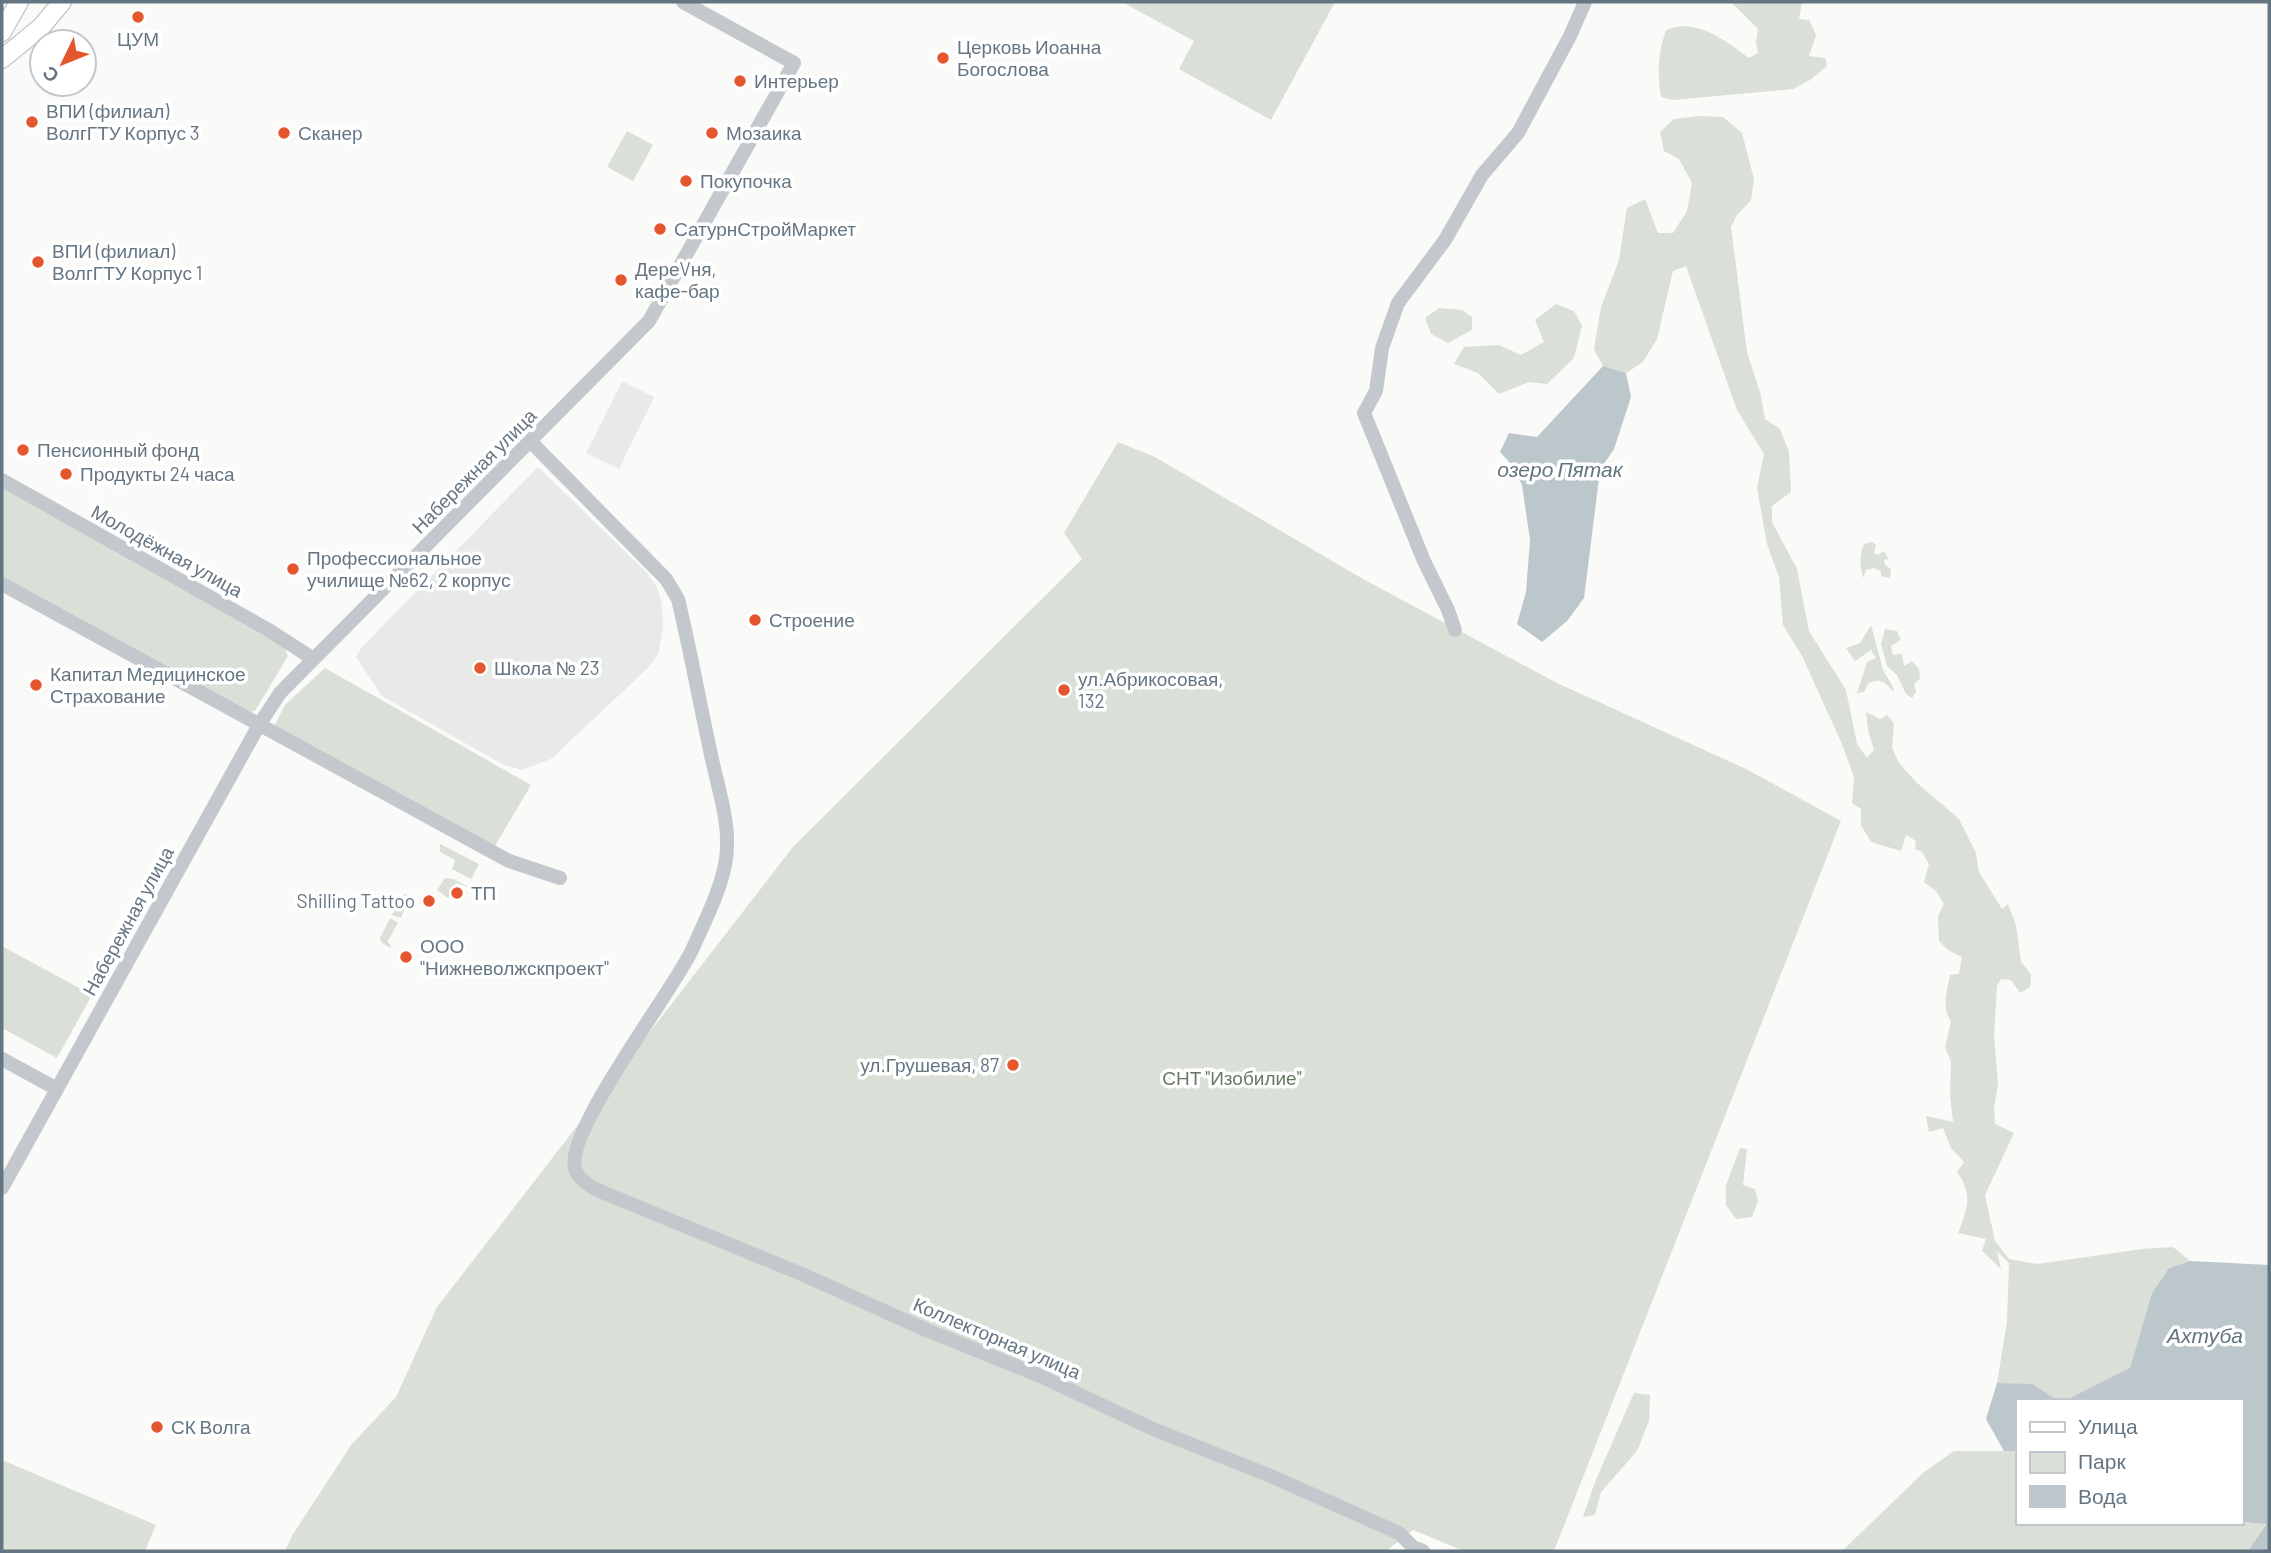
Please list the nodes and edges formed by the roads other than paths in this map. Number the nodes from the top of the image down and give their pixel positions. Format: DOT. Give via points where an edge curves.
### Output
graph roads {
  1 [pos="19,2"];
  2 [pos="62,2"];
  3 [pos="683,2"];
  4 [pos="1585,2"];
  5 [pos="2,32"];
  6 [pos="2,58"];
  7 [pos="531,442"];
  8 [pos="2,480"];
  9 [pos="2,584"];
  10 [pos="1455,630"];
  11 [pos="312,658"];
  12 [pos="258,725"];
  13 [pos="560,878"];
  14 [pos="2,1059"];
  15 [pos="57,1089"];
  16 [pos="2,1188"];
  17 [pos="1416,1550"];
  1 -- 5 [label="main road"];
  2 -- 6 [label="main road" via="41,27"];
  3 -- 7 [label="street, Набережная улица" via="794,63 649,321"];
  4 -- 10 [label="street" via="1518,133 1482,175 1445,240 1398,303 1382,348 1376,391 1364,413"];
  7 -- 11 [label="street, Набережная улица"];
  7 -- 17 [label="street, Коллекторная улица" via="666,579 678,598 727,839 720,883 690,954 597,1103 580,1137 575,1171 602,1192 1399,1533"];
  8 -- 11 [label="street, Молодёжная улица"];
  9 -- 12 [label="street"];
  11 -- 12 [label="street, Набережная улица"];
  12 -- 13 [label="street" via="509,861"];
  12 -- 15 [label="street, Набережная улица"];
  14 -- 15 [label="street"];
  15 -- 16 [label="street, Набережная улица"];
}
